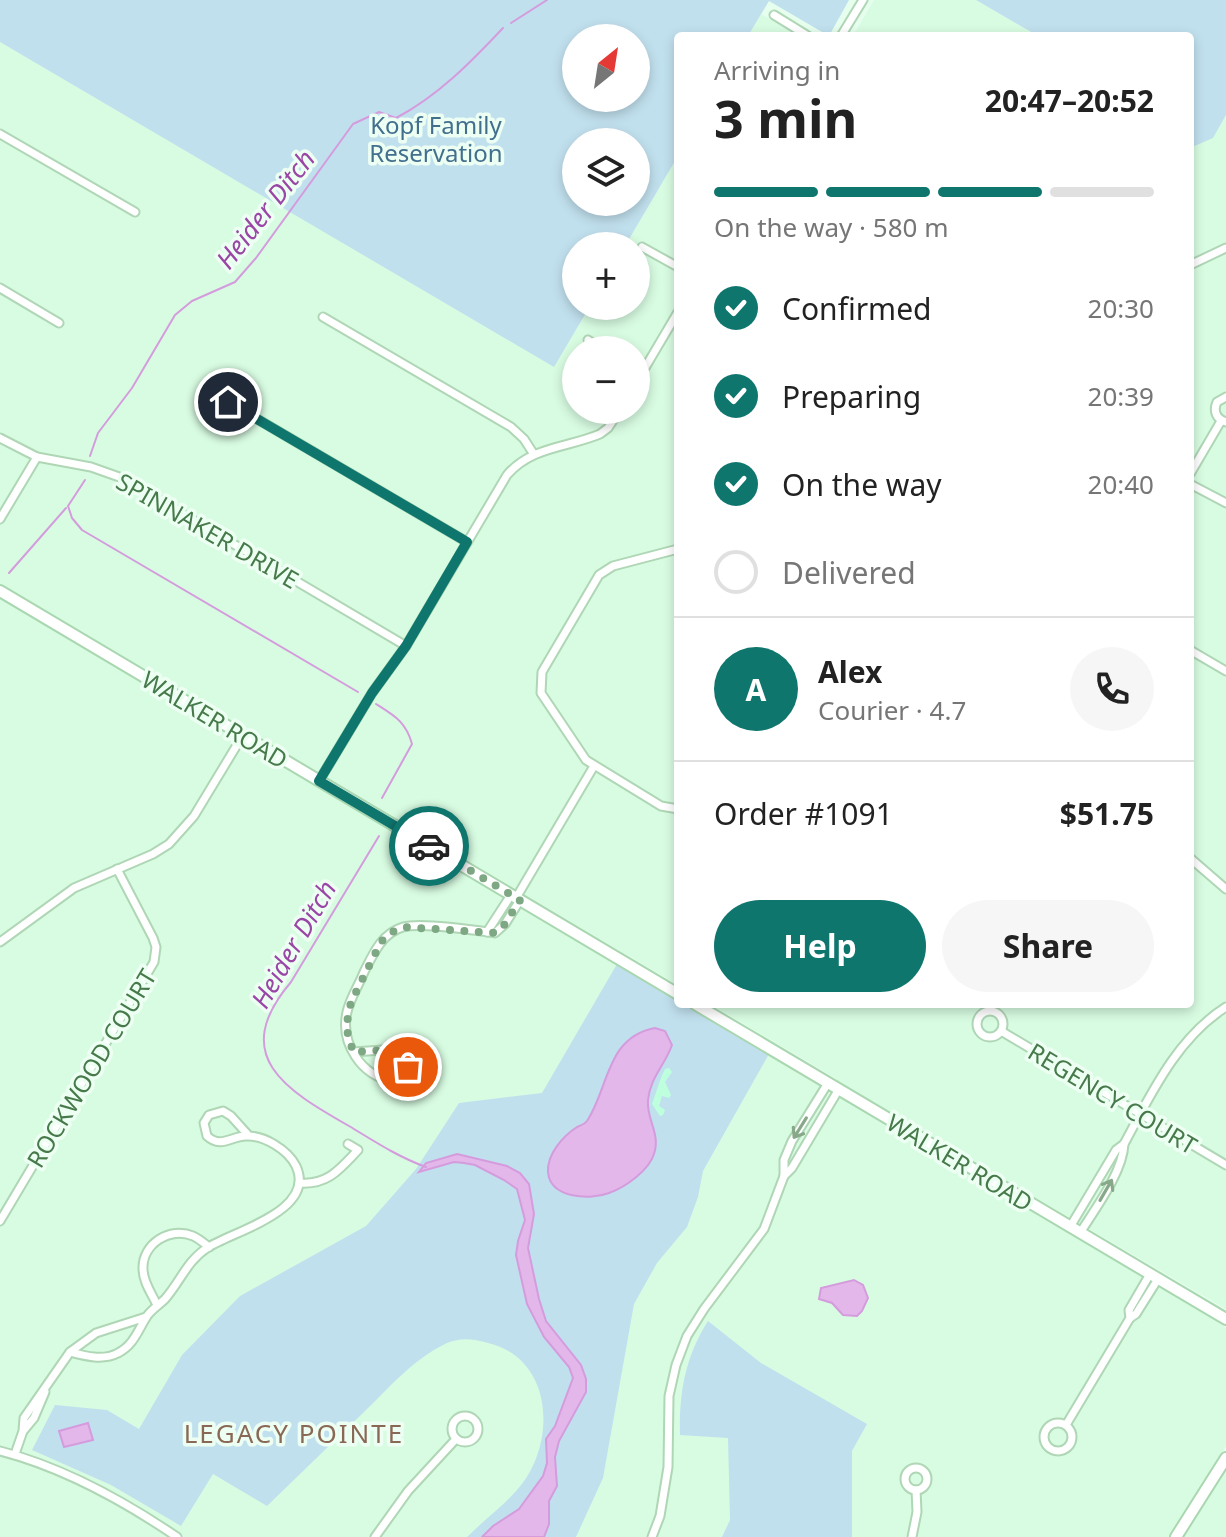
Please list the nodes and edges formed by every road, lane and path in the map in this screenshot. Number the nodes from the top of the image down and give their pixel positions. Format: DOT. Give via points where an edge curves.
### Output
graph roads {
  1 [pos="863,0"];
  2 [pos="774,15"];
  3 [pos="802,32"];
  4 [pos="843,32"];
  5 [pos="0,134"];
  6 [pos="135,212"];
  7 [pos="1226,248"];
  8 [pos="650,251"];
  9 [pos="1194,263"];
  10 [pos="674,265"];
  11 [pos="0,288"];
  12 [pos="323,317"];
  13 [pos="674,318"];
  14 [pos="59,323"];
  15 [pos="650,355"];
  16 [pos="1226,397"];
  17 [pos="228,402"];
  18 [pos="1224,421"];
  19 [pos="611,424"];
  20 [pos="0,438"];
  21 [pos="533,453"];
  22 [pos="37,457"];
  23 [pos="1194,468"];
  24 [pos="1194,486"];
  25 [pos="1226,503"];
  26 [pos="0,519"];
  27 [pos="467,542"];
  28 [pos="674,550"];
  29 [pos="0,591"];
  30 [pos="406,646"];
  31 [pos="1194,652"];
  32 [pos="1226,671"];
  33 [pos="243,735"];
  34 [pos="594,766"];
  35 [pos="319,781"];
  36 [pos="674,808"];
  37 [pos="1194,861"];
  38 [pos="117,869"];
  39 [pos="1226,889"];
  40 [pos="515,897"];
  41 [pos="0,942"];
  42 [pos="674,992"];
  43 [pos="1226,1007"];
  44 [pos="702,1008"];
  45 [pos="1001,1031"];
  46 [pos="353,1052"];
  47 [pos="828,1083"];
  48 [pos="839,1089"];
  49 [pos="1140,1114"];
  50 [pos="249,1136"];
  51 [pos="348,1144"];
  52 [pos="1124,1144"];
  53 [pos="1226,1165"];
  54 [pos="784,1176"];
  55 [pos="300,1183"];
  56 [pos="0,1221"];
  57 [pos="1070,1227"];
  58 [pos="1080,1233"];
  59 [pos="209,1247"];
  60 [pos="1154,1277"];
  61 [pos="157,1305"];
  62 [pos="146,1317"];
  63 [pos="1226,1319"];
  64 [pos="70,1352"];
  65 [pos="1066,1425"];
  66 [pos="456,1439"];
  67 [pos="0,1451"];
  68 [pos="15,1454"];
  69 [pos="1226,1458"];
  70 [pos="916,1490"];
  71 [pos="177,1537"];
  72 [pos="375,1537"];
  73 [pos="652,1537"];
  74 [pos="912,1537"];
  75 [pos="1176,1537"];
  1 -- 4 [label="street"];
  2 -- 3 [label="street"];
  5 -- 6 [label="street"];
  7 -- 9 [label="street"];
  8 -- 10 [label="street"];
  11 -- 14 [label="street"];
  12 -- 21 [label="street" via="511,427"];
  13 -- 15 [label="street"];
  16 -- 18 [label="street" via="1215,406"];
  17 -- 27 [label="street"];
  18 -- 23 [label="street"];
  19 -- 21 [label="street" via="600,434"];
  20 -- 22 [label="street, SPINNAKER DRIVE"];
  21 -- 27 [label="street" via="507,475"];
  22 -- 26 [label="street"];
  22 -- 30 [label="street, SPINNAKER DRIVE" via="122,478"];
  24 -- 25 [label="street"];
  27 -- 30 [label="street"];
  28 -- 34 [label="street" via="606,570 542,672 544,700"];
  29 -- 33 [label="street, WALKER ROAD"];
  30 -- 35 [label="street"];
  31 -- 32 [label="street"];
  33 -- 35 [label="street, WALKER ROAD"];
  33 -- 38 [label="street" via="183,831 153,854"];
  34 -- 36 [label="street" via="661,806"];
  34 -- 40 [label="street"];
  35 -- 40 [label="street, WALKER ROAD"];
  37 -- 39 [label="street"];
  38 -- 41 [label="street" via="74,888"];
  38 -- 56 [label="street, ROCKWOOD COURT" via="153,938 154,962"];
  40 -- 42 [label="street, WALKER ROAD"];
  40 -- 46 [label="street" via="487,932 418,926 390,933 371,958 347,1013"];
  43 -- 49 [label="street" via="1187,1040"];
  44 -- 47 [label="street, WALKER ROAD"];
  45 -- 49 [label="street, REGENCY COURT"];
  46 -- 46 [label="street" via="371,1073 388,1081 407,1071 407,1058 397,1049"];
  47 -- 48 [label="street, WALKER ROAD"];
  47 -- 54 [label="street, one-way" via="792,1141"];
  48 -- 54 [label="street"];
  48 -- 57 [label="street, WALKER ROAD"];
  49 -- 52 [label="street"];
  49 -- 53 [label="street, REGENCY COURT"];
  50 -- 50 [label="street" via="223,1111 213,1112 204,1123 214,1142"];
  50 -- 55 [label="street" via="289,1156"];
  51 -- 55 [label="street" via="358,1150 336,1173 323,1182"];
  52 -- 57 [label="street"];
  58 -- 52 [label="street, one-way" via="1117,1170"];
  54 -- 73 [label="street" via="764,1229 704,1309 676,1365 669,1396 668,1467"];
  55 -- 59 [label="street" via="289,1205"];
  57 -- 58 [label="street, WALKER ROAD"];
  58 -- 60 [label="street, WALKER ROAD"];
  59 -- 61 [label="street"];
  59 -- 61 [label="street" via="179,1233 159,1239 148,1251 143,1275"];
  60 -- 63 [label="street, WALKER ROAD"];
  60 -- 65 [label="street" via="1129,1310 1130,1318"];
  61 -- 62 [label="street"];
  62 -- 64 [label="street" via="96,1333"];
  62 -- 64 [label="street" via="138,1335 120,1352 100,1357"];
  64 -- 68 [label="street" via="46,1387"];
  66 -- 72 [label="street"];
  67 -- 68 [label="street"];
  68 -- 71 [label="street" via="98,1491"];
  69 -- 75 [label="street"];
  70 -- 74 [label="street"];
}
